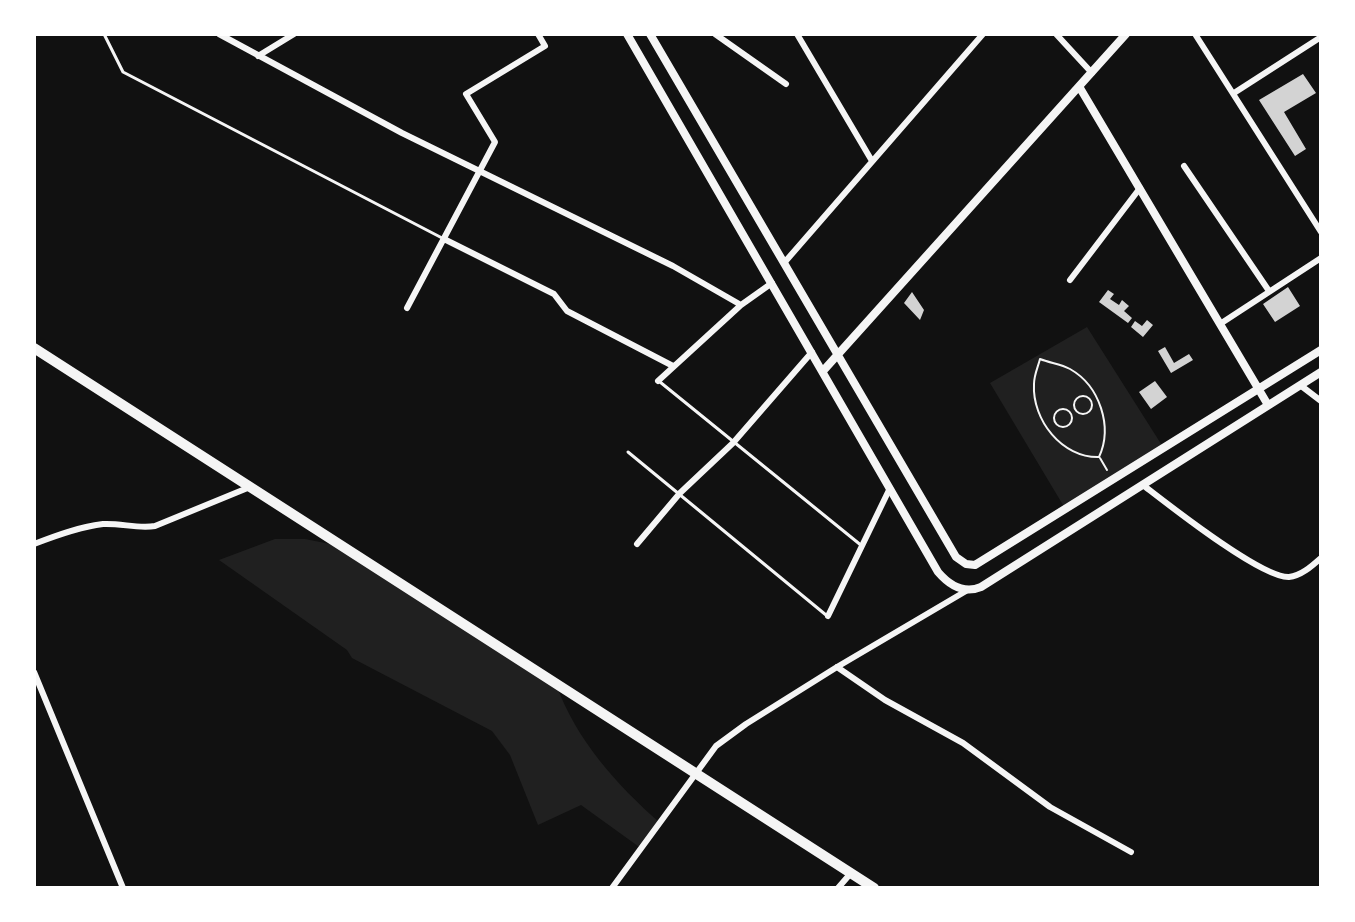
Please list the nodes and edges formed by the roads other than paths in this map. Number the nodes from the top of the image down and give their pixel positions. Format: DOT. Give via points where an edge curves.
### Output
graph roads {
  1 [pos="104,34"];
  2 [pos="219,34"];
  3 [pos="293,34"];
  4 [pos="538,34"];
  5 [pos="627,34"];
  6 [pos="650,34"];
  7 [pos="715,34"];
  8 [pos="797,34"];
  9 [pos="983,34"];
  10 [pos="1056,34"];
  11 [pos="1126,34"];
  12 [pos="1207,34"];
  13 [pos="1197,37"];
  14 [pos="1321,37"];
  15 [pos="258,56"];
  16 [pos="1092,73"];
  17 [pos="786,84"];
  18 [pos="1080,88"];
  19 [pos="1234,93"];
  20 [pos="872,161"];
  21 [pos="1184,166"];
  22 [pos="479,171"];
  23 [pos="1140,188"];
  24 [pos="1321,232"];
  25 [pos="444,239"];
  26 [pos="1321,258"];
  27 [pos="784,263"];
  28 [pos="1070,280"];
  29 [pos="772,283"];
  30 [pos="1269,291"];
  31 [pos="741,305"];
  32 [pos="407,308"];
  33 [pos="1220,324"];
  34 [pos="34,348"];
  35 [pos="1321,350"];
  36 [pos="812,352"];
  37 [pos="837,354"];
  38 [pos="673,366"];
  39 [pos="823,371"];
  40 [pos="1321,372"];
  41 [pos="658,381"];
  42 [pos="1300,385"];
  43 [pos="1258,388"];
  44 [pos="1321,401"];
  45 [pos="1268,405"];
  46 [pos="733,443"];
  47 [pos="628,452"];
  48 [pos="1143,485"];
  49 [pos="250,487"];
  50 [pos="890,488"];
  51 [pos="680,493"];
  52 [pos="34,544"];
  53 [pos="637,544"];
  54 [pos="862,546"];
  55 [pos="1321,558"];
  56 [pos="966,591"];
  57 [pos="828,616"];
  58 [pos="837,667"];
  59 [pos="34,672"];
  60 [pos="695,772"];
  61 [pos="1131,852"];
  62 [pos="851,873"];
  63 [pos="123,888"];
  64 [pos="612,888"];
  65 [pos="838,888"];
  66 [pos="874,888"];
  1 -- 25 [label="lane" via="123,72"];
  2 -- 15 [label="street"];
  3 -- 15 [label="street"];
  4 -- 22 [label="street" via="545,46 466,94 495,142"];
  5 -- 29 [label="street"];
  6 -- 27 [label="street"];
  7 -- 17 [label="street"];
  8 -- 20 [label="street"];
  9 -- 20 [label="street"];
  10 -- 16 [label="street"];
  11 -- 16 [label="street"];
  12 -- 13 [label="street"];
  13 -- 19 [label="street"];
  14 -- 19 [label="street"];
  15 -- 22 [label="street"];
  16 -- 18 [label="street"];
  18 -- 23 [label="street"];
  18 -- 37 [label="street"];
  19 -- 24 [label="street"];
  20 -- 27 [label="street"];
  21 -- 30 [label="street"];
  22 -- 25 [label="street"];
  22 -- 31 [label="street"];
  23 -- 28 [label="street"];
  23 -- 33 [label="street"];
  25 -- 32 [label="street"];
  25 -- 38 [label="street" via="554,294 567,311"];
  26 -- 30 [label="street"];
  27 -- 37 [label="street"];
  29 -- 31 [label="street"];
  29 -- 36 [label="street"];
  30 -- 33 [label="street"];
  31 -- 38 [label="street"];
  33 -- 43 [label="street"];
  34 -- 49 [label="highway"];
  35 -- 43 [label="street"];
  36 -- 39 [label="street"];
  36 -- 46 [label="street"];
  37 -- 39 [label="street"];
  37 -- 43 [label="street" via="956,557 975,565"];
  38 -- 41 [label="street"];
  39 -- 50 [label="street"];
  40 -- 42 [label="street"];
  41 -- 46 [label="lane"];
  42 -- 44 [label="street"];
  42 -- 45 [label="street"];
  43 -- 45 [label="street"];
  45 -- 48 [label="street"];
  46 -- 51 [label="street"];
  46 -- 54 [label="lane"];
  47 -- 51 [label="lane"];
  48 -- 55 [label="street" via="1231,550 1278,576 1292,577"];
  48 -- 56 [label="street" via="981,587"];
  49 -- 52 [label="street" via="155,526 102,524"];
  49 -- 60 [label="highway"];
  50 -- 54 [label="street"];
  50 -- 56 [label="street" via="938,572"];
  51 -- 53 [label="street"];
  51 -- 57 [label="lane"];
  54 -- 57 [label="street"];
  56 -- 58 [label="street"];
  58 -- 60 [label="street" via="736,731"];
  58 -- 61 [label="street" via="963,743 1050,807"];
  59 -- 63 [label="street"];
  60 -- 62 [label="highway"];
  60 -- 64 [label="street"];
  62 -- 65 [label="street"];
  62 -- 66 [label="highway"];
}
